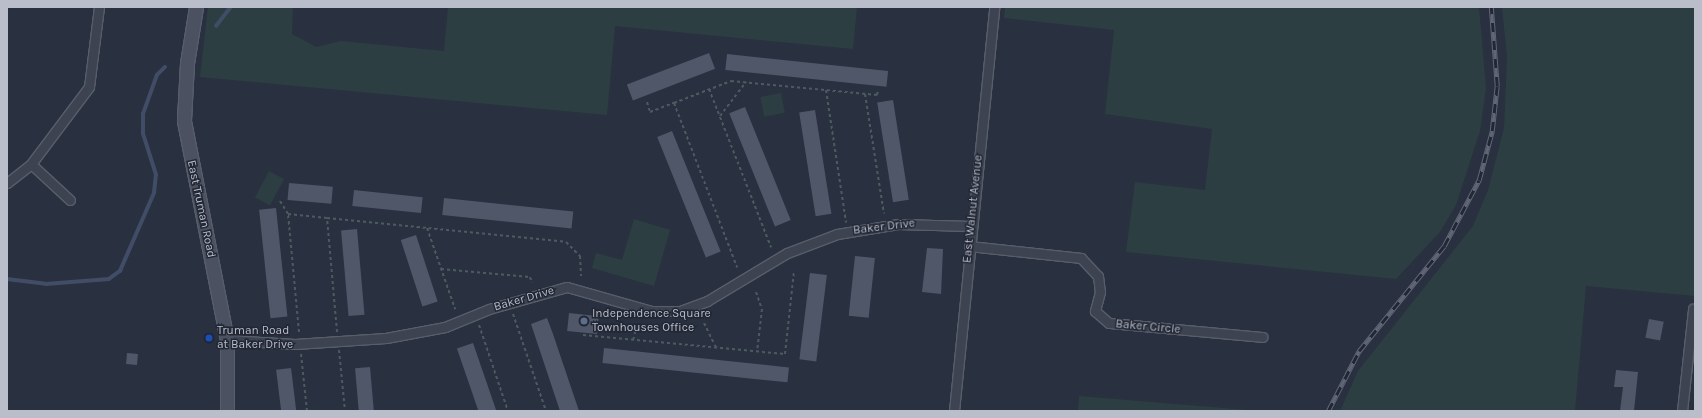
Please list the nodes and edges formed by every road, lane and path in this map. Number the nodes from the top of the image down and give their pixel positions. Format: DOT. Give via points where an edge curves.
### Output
graph roads {
  1 [pos="99,7"];
  2 [pos="196,7"];
  3 [pos="994,7"];
  4 [pos="746,82"];
  5 [pos="709,89"];
  6 [pos="826,90"];
  7 [pos="878,90"];
  8 [pos="865,94"];
  9 [pos="647,102"];
  10 [pos="674,103"];
  11 [pos="720,116"];
  12 [pos="31,164"];
  13 [pos="7,183"];
  14 [pos="70,200"];
  15 [pos="280,201"];
  16 [pos="288,214"];
  17 [pos="884,214"];
  18 [pos="327,218"];
  19 [pos="847,224"];
  20 [pos="971,226"];
  21 [pos="427,228"];
  22 [pos="969,246"];
  23 [pos="771,247"];
  24 [pos="737,267"];
  25 [pos="441,269"];
  26 [pos="794,271"];
  27 [pos="581,276"];
  28 [pos="532,283"];
  29 [pos="756,292"];
  30 [pos="455,309"];
  31 [pos="1693,309"];
  32 [pos="513,314"];
  33 [pos="704,322"];
  34 [pos="479,325"];
  35 [pos="638,326"];
  36 [pos="299,332"];
  37 [pos="338,335"];
  38 [pos="583,335"];
  39 [pos="1262,337"];
  40 [pos="227,340"];
  41 [pos="633,340"];
  42 [pos="716,348"];
  43 [pos="339,349"];
  44 [pos="757,352"];
  45 [pos="301,354"];
  46 [pos="227,411"];
  47 [pos="307,411"];
  48 [pos="345,411"];
  49 [pos="508,411"];
  50 [pos="546,411"];
  51 [pos="954,411"];
  52 [pos="1682,411"];
  1 -- 12 [label="street" via="89,87"];
  2 -- 40 [label="main road, East Truman Road" via="187,63 184,121"];
  3 -- 20 [label="street, East Walnut Avenue"];
  4 -- 5 [label="path" via="729,81"];
  4 -- 6 [label="path"];
  4 -- 11 [label="path"];
  5 -- 10 [label="path"];
  5 -- 11 [label="path"];
  6 -- 8 [label="path"];
  6 -- 19 [label="path"];
  7 -- 8 [label="path" via="877,95"];
  8 -- 17 [label="path"];
  9 -- 10 [label="path" via="650,112"];
  10 -- 24 [label="path"];
  11 -- 23 [label="path"];
  12 -- 13 [label="street"];
  12 -- 14 [label="street"];
  15 -- 16 [label="path"];
  16 -- 18 [label="path"];
  16 -- 36 [label="path"];
  18 -- 21 [label="path"];
  18 -- 37 [label="path"];
  20 -- 22 [label="street, East Walnut Avenue"];
  20 -- 40 [label="street, Baker Drive" via="898,224 837,234 787,253 707,301 680,311 652,310 567,288 489,309 445,327 386,338 295,344"];
  21 -- 25 [label="path"];
  21 -- 27 [label="path" via="566,242 580,256"];
  22 -- 39 [label="street, Baker Circle" via="1081,258 1098,276 1100,292 1095,311 1109,323"];
  22 -- 51 [label="street, East Walnut Avenue"];
  25 -- 28 [label="path" via="530,278"];
  25 -- 30 [label="path"];
  26 -- 44 [label="path" via="788,352"];
  29 -- 44 [label="path" via="762,310"];
  31 -- 52 [label="street"];
  32 -- 50 [label="path"];
  33 -- 42 [label="path"];
  34 -- 49 [label="path"];
  35 -- 41 [label="path"];
  38 -- 41 [label="path"];
  40 -- 46 [label="main road, East Truman Road"];
  41 -- 42 [label="path"];
  42 -- 44 [label="path"];
  43 -- 48 [label="path"];
  45 -- 47 [label="path"];
}
